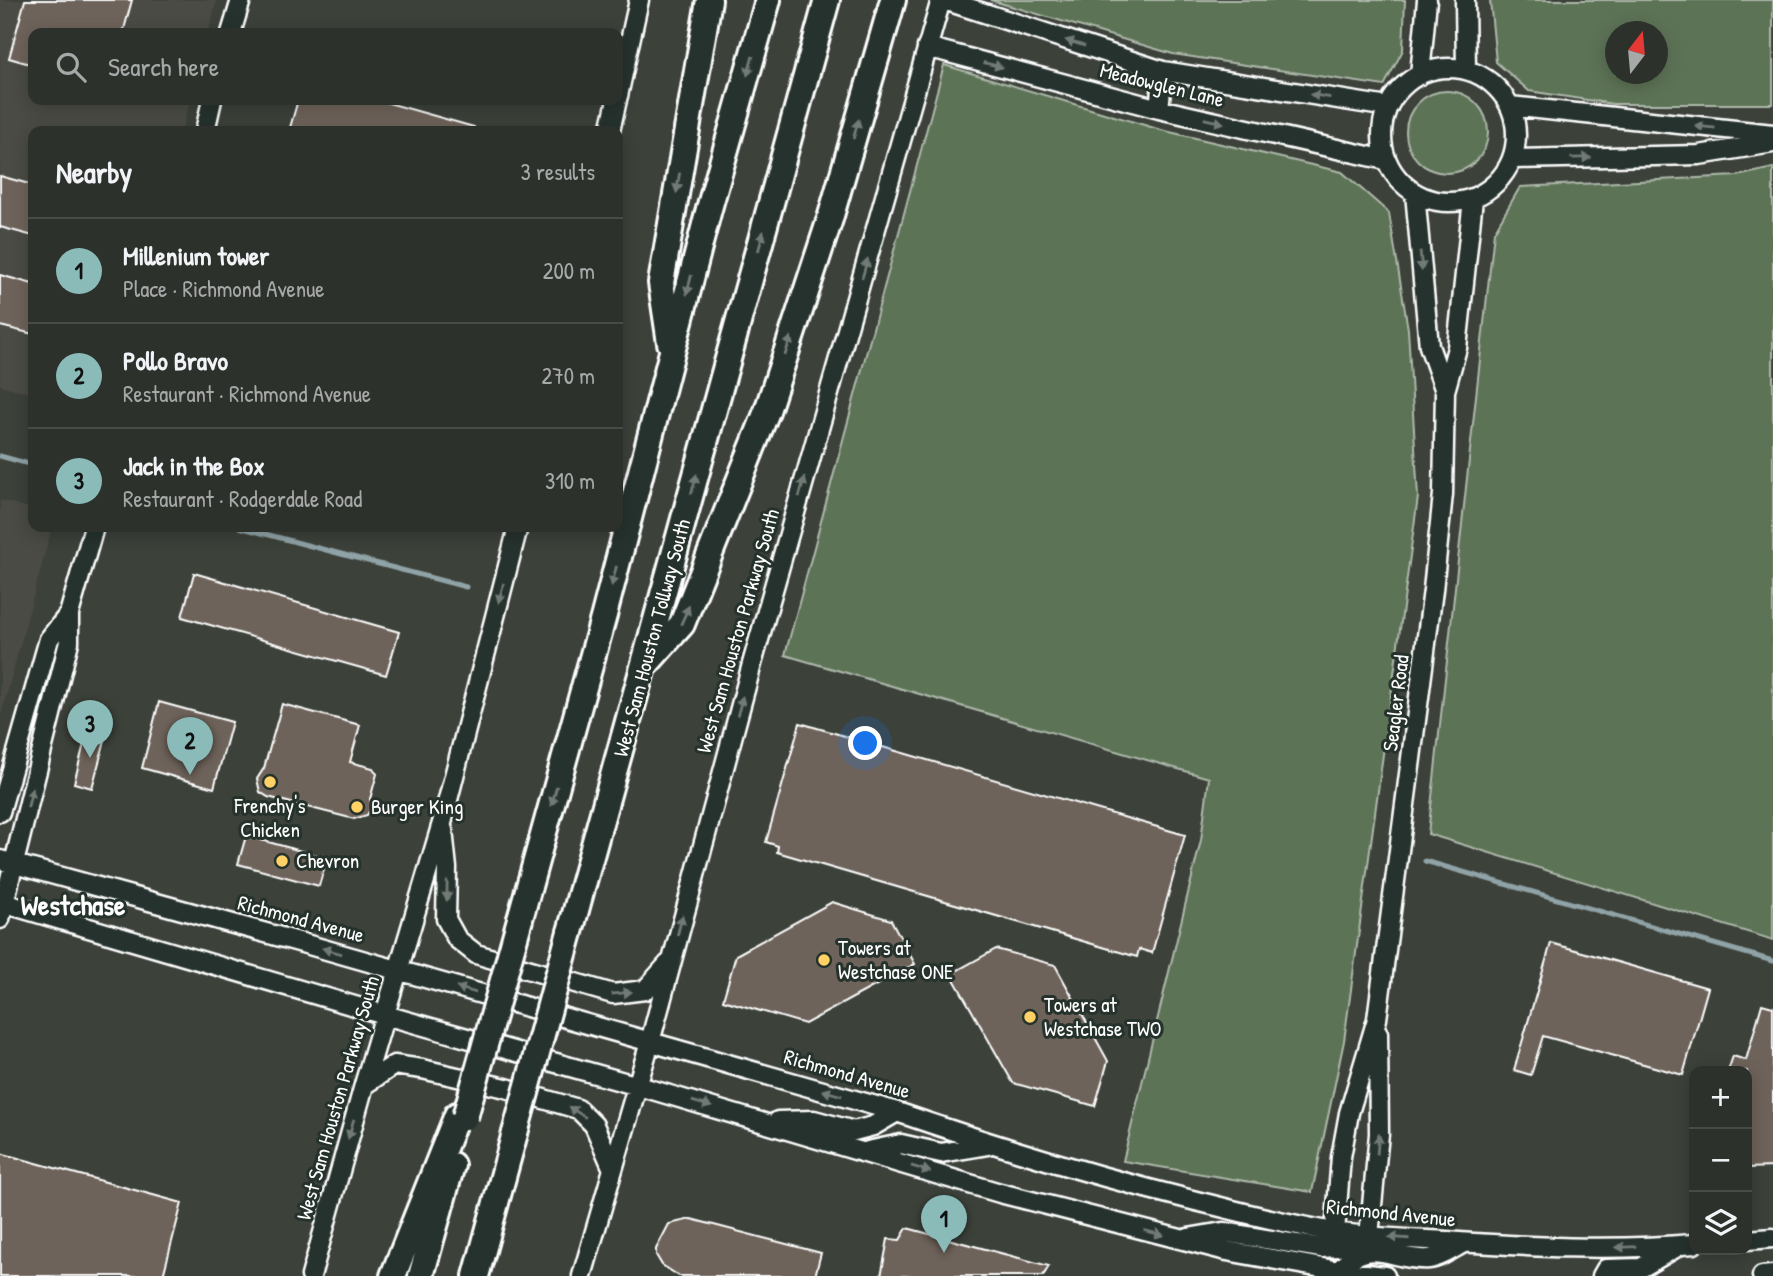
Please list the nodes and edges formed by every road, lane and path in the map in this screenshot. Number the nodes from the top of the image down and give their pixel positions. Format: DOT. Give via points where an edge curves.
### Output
graph roads {
  1 [pos="241,0"];
  2 [pos="639,0"];
  3 [pos="709,0"];
  4 [pos="768,0"];
  5 [pos="827,0"];
  6 [pos="893,0"];
  7 [pos="943,0"];
  8 [pos="1427,0"];
  9 [pos="1465,0"];
  10 [pos="233,28"];
  11 [pos="928,47"];
  12 [pos="1466,70"];
  13 [pos="623,71"];
  14 [pos="1163,71"];
  15 [pos="1420,75"];
  16 [pos="211,105"];
  17 [pos="616,105"];
  18 [pos="1510,106"];
  19 [pos="1388,107"];
  20 [pos="1159,109"];
  21 [pos="206,126"];
  22 [pos="611,126"];
  23 [pos="1773,134"];
  24 [pos="1773,143"];
  25 [pos="1513,159"];
  26 [pos="1386,160"];
  27 [pos="1415,193"];
  28 [pos="1473,199"];
  29 [pos="671,354"];
  30 [pos="1445,391"];
  31 [pos="93,532"];
  32 [pos="517,532"];
  33 [pos="69,614"];
  34 [pos="643,668"];
  35 [pos="0,812"];
  36 [pos="442,823"];
  37 [pos="7,862"];
  38 [pos="1,908"];
  39 [pos="670,962"];
  40 [pos="398,970"];
  41 [pos="385,1015"];
  42 [pos="1377,1019"];
  43 [pos="650,1042"];
  44 [pos="364,1085"];
  45 [pos="637,1086"];
  46 [pos="897,1112"];
  47 [pos="461,1116"];
  48 [pos="763,1122"];
  49 [pos="992,1145"];
  50 [pos="864,1152"];
  51 [pos="612,1167"];
  52 [pos="1335,1232"];
  53 [pos="1369,1236"];
  54 [pos="1773,1238"];
  55 [pos="1181,1239"];
  56 [pos="1752,1240"];
  57 [pos="1464,1243"];
  58 [pos="1687,1245"];
  59 [pos="482,1269"];
  60 [pos="1339,1271"];
  61 [pos="1773,1275"];
  62 [pos="311,1276"];
  63 [pos="393,1276"];
  64 [pos="421,1276"];
  65 [pos="582,1276"];
  66 [pos="1385,1276"];
  67 [pos="1602,1276"];
  68 [pos="1762,1276"];
  1 -- 10 [label="main road"];
  2 -- 13 [label="main road"];
  3 -- 29 [label="highway, one-way" via="662,283"];
  4 -- 29 [label="highway, one-way"];
  34 -- 5 [label="highway, West Sam Houston Tollway South, one-way"];
  34 -- 6 [label="highway, one-way" via="682,624 767,411 830,219"];
  7 -- 11 [label="main road, West Sam Houston Parkway South"];
  14 -- 7 [label="main road, Meadowglen Lane, one-way"];
  8 -- 15 [label="main road"];
  9 -- 12 [label="main road"];
  11 -- 20 [label="main road, Meadowglen Lane, one-way"];
  39 -- 11 [label="main road, West Sam Houston Parkway South, one-way"];
  12 -- 15 [label="main road" via="1434,69"];
  12 -- 18 [label="main road" via="1499,90"];
  19 -- 14 [label="main road, Meadowglen Lane, one-way"];
  14 -- 20 [label="main road"];
  15 -- 19 [label="main road" via="1401,88"];
  16 -- 21 [label="main road"];
  17 -- 22 [label="main road"];
  23 -- 18 [label="main road, one-way"];
  18 -- 25 [label="main road" via="1516,123"];
  19 -- 26 [label="main road" via="1382,124"];
  20 -- 26 [label="main road, Meadowglen Lane, one-way"];
  25 -- 24 [label="main road, one-way" via="1699,155"];
  25 -- 28 [label="main road" via="1490,190"];
  26 -- 27 [label="main road" via="1398,179"];
  27 -- 28 [label="main road" via="1433,201"];
  27 -- 30 [label="main road, Seagler Road, one-way" via="1429,346"];
  28 -- 30 [label="main road, Seagler Road" via="1457,348"];
  29 -- 47 [label="highway, one-way, bridge" via="604,615"];
  30 -- 42 [label="main road, Seagler Road" via="1443,494 1433,590"];
  31 -- 33 [label="main road"];
  32 -- 36 [label="main road, West Sam Houston Parkway South, one-way"];
  33 -- 35 [label="main road" via="49,639"];
  37 -- 33 [label="main road, one-way" via="69,642"];
  34 -- 59 [label="highway, West Sam Houston Tollway South, bridge"];
  36 -- 39 [label="main road, one-way" via="446,919 457,939 476,954 612,995 645,990"];
  36 -- 40 [label="main road, West Sam Houston Parkway South"];
  37 -- 38 [label="main road"];
  40 -- 37 [label="main road, Richmond Avenue, one-way"];
  38 -- 41 [label="main road"];
  39 -- 43 [label="main road, West Sam Houston Parkway South"];
  40 -- 41 [label="main road, West Sam Houston Parkway South"];
  43 -- 40 [label="main road, Richmond Avenue, one-way"];
  41 -- 44 [label="main road, West Sam Houston Parkway South"];
  41 -- 45 [label="main road"];
  42 -- 52 [label="main road, Seagler Road" via="1349,1113"];
  53 -- 42 [label="main road, Seagler Road, one-way" via="1379,1134"];
  43 -- 45 [label="main road, West Sam Houston Parkway South"];
  46 -- 43 [label="main road, Richmond Avenue, one-way"];
  51 -- 44 [label="main road, one-way" via="594,1125 578,1109 506,1088 394,1065"];
  44 -- 62 [label="main road, West Sam Houston Parkway South, one-way"];
  45 -- 48 [label="main road, one-way"];
  45 -- 51 [label="main road, West Sam Houston Parkway South"];
  46 -- 48 [label="main road" via="854,1131 814,1120"];
  46 -- 49 [label="main road, Richmond Avenue"];
  47 -- 63 [label="highway"];
  47 -- 64 [label="highway"];
  48 -- 50 [label="main road"];
  49 -- 50 [label="main road" via="941,1153 901,1144"];
  49 -- 52 [label="main road, Richmond Avenue" via="1100,1177"];
  50 -- 55 [label="main road, one-way" via="981,1188"];
  51 -- 65 [label="main road, West Sam Houston Parkway South"];
  52 -- 53 [label="main road, Richmond Avenue"];
  53 -- 55 [label="main road" via="1321,1248 1223,1232"];
  57 -- 53 [label="main road, Richmond Avenue, one-way"];
  54 -- 56 [label="main road"];
  55 -- 60 [label="main road"];
  58 -- 57 [label="main road, Richmond Avenue, one-way" via="1597,1248"];
  57 -- 60 [label="main road" via="1431,1259 1366,1251 1351,1256"];
  58 -- 67 [label="main road" via="1641,1268 1606,1269"];
  60 -- 66 [label="main road"];
  61 -- 68 [label="main road"];
}
